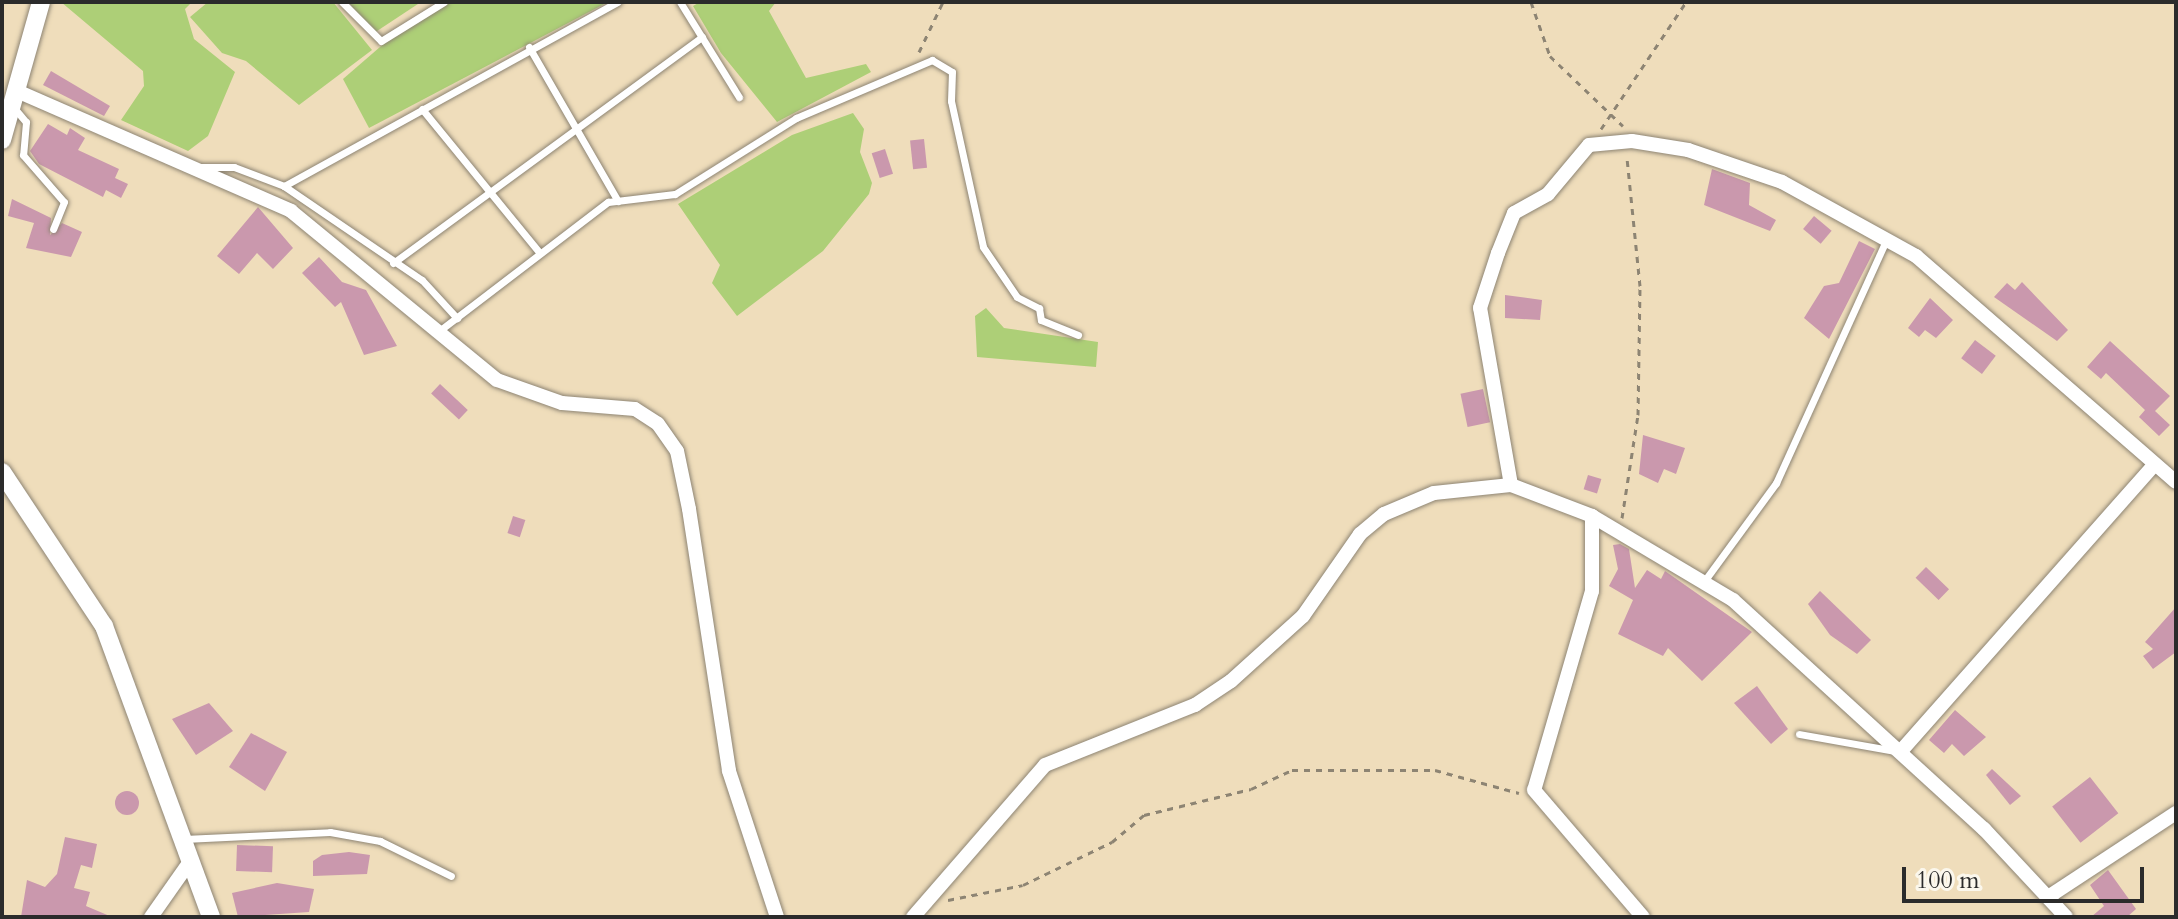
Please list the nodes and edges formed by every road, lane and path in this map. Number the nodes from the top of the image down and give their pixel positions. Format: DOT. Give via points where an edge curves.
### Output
graph roads {
  1 [pos="41,2"];
  2 [pos="342,2"];
  3 [pos="444,2"];
  4 [pos="618,2"];
  5 [pos="680,2"];
  6 [pos="943,2"];
  7 [pos="1531,2"];
  8 [pos="1686,2"];
  9 [pos="702,37"];
  10 [pos="529,47"];
  11 [pos="912,71"];
  12 [pos="739,97"];
  13 [pos="16,100"];
  14 [pos="422,109"];
  15 [pos="1615,112"];
  16 [pos="576,126"];
  17 [pos="2,140"];
  18 [pos="1627,142"];
  19 [pos="1589,145"];
  20 [pos="188,169"];
  21 [pos="284,186"];
  22 [pos="489,192"];
  23 [pos="618,201"];
  24 [pos="53,229"];
  25 [pos="1887,238"];
  26 [pos="540,253"];
  27 [pos="393,263"];
  28 [pos="457,318"];
  29 [pos="438,332"];
  30 [pos="1078,335"];
  31 [pos="2155,464"];
  32 [pos="2,472"];
  33 [pos="2176,482"];
  34 [pos="1511,485"];
  35 [pos="1592,516"];
  36 [pos="1616,529"];
  37 [pos="1705,580"];
  38 [pos="1799,734"];
  39 [pos="1901,751"];
  40 [pos="1535,795"];
  41 [pos="2176,813"];
  42 [pos="184,839"];
  43 [pos="191,860"];
  44 [pos="451,876"];
  45 [pos="2048,897"];
  46 [pos="928,903"];
  47 [pos="151,917"];
  48 [pos="211,917"];
  49 [pos="777,917"];
  50 [pos="913,917"];
  51 [pos="1643,917"];
  52 [pos="2066,917"];
  1 -- 13 [label="street"];
  2 -- 3 [label="lane" via="381,41"];
  4 -- 10 [label="lane"];
  5 -- 9 [label="lane"];
  6 -- 11 [label="path"];
  7 -- 15 [label="path" via="1550,56"];
  8 -- 15 [label="path"];
  9 -- 12 [label="lane"];
  9 -- 16 [label="lane"];
  10 -- 14 [label="lane"];
  10 -- 16 [label="lane"];
  11 -- 23 [label="lane" via="796,118 675,194"];
  11 -- 30 [label="lane" via="932,60 949,66 983,247 1017,297 1039,308 1041,320"];
  13 -- 17 [label="street"];
  13 -- 20 [label="street"];
  13 -- 24 [label="lane" via="26,122 23,155 64,202"];
  14 -- 21 [label="lane"];
  14 -- 22 [label="lane"];
  15 -- 18 [label="path"];
  15 -- 19 [label="path"];
  16 -- 22 [label="lane"];
  16 -- 23 [label="lane"];
  18 -- 19 [label="street"];
  18 -- 25 [label="street" via="1769,177"];
  18 -- 36 [label="path" via="1640,286 1632,472"];
  19 -- 34 [label="street" via="1548,194 1514,213 1480,308"];
  20 -- 21 [label="lane" via="234,167"];
  20 -- 29 [label="street" via="291,211"];
  21 -- 27 [label="lane"];
  22 -- 26 [label="lane"];
  22 -- 27 [label="lane"];
  23 -- 26 [label="lane"];
  25 -- 31 [label="street" via="1960,288"];
  25 -- 37 [label="lane" via="1776,483"];
  26 -- 28 [label="lane"];
  27 -- 28 [label="lane" via="422,280"];
  28 -- 29 [label="lane"];
  29 -- 49 [label="street" via="526,394 635,409 677,451 729,771"];
  31 -- 33 [label="street"];
  31 -- 39 [label="street"];
  32 -- 42 [label="street" via="104,626"];
  34 -- 35 [label="street"];
  34 -- 46 [label="street" via="1434,493 1384,514 1351,546 1303,616 1231,681 1195,705 1045,765"];
  35 -- 36 [label="street"];
  35 -- 40 [label="street" via="1592,591"];
  36 -- 37 [label="street"];
  37 -- 39 [label="street"];
  38 -- 39 [label="lane"];
  39 -- 45 [label="street"];
  40 -- 46 [label="path" via="1435,770 1292,770 1251,789 1144,815 1112,842 1023,885"];
  40 -- 51 [label="street"];
  41 -- 45 [label="street"];
  42 -- 43 [label="street"];
  42 -- 44 [label="lane" via="330,832 380,841"];
  43 -- 47 [label="street"];
  43 -- 48 [label="street"];
  45 -- 52 [label="street"];
  46 -- 50 [label="street"];
}
